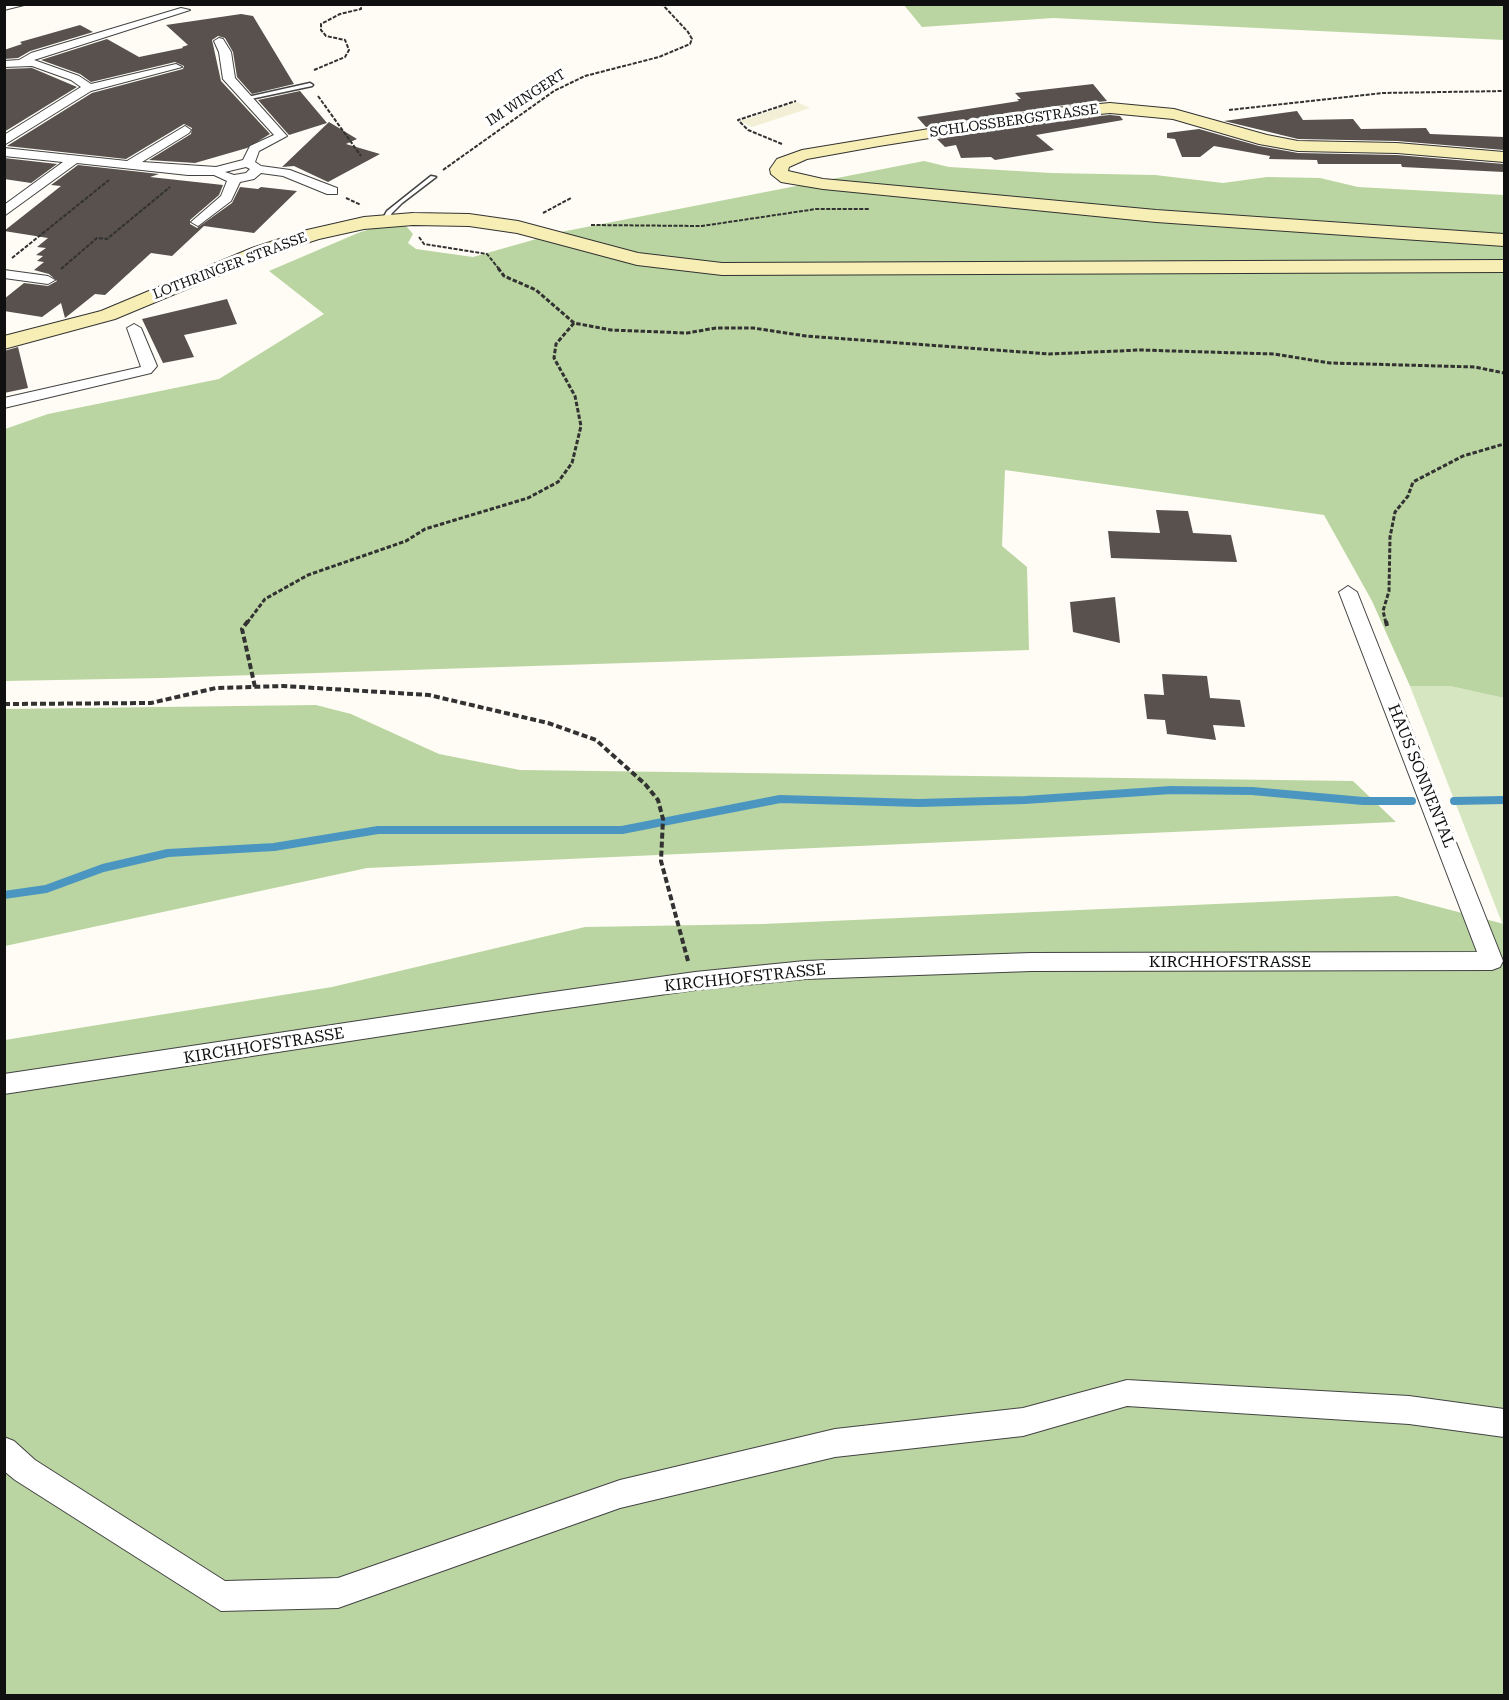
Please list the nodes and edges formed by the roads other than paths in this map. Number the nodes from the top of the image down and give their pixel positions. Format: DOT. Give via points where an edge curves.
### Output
graph roads {
  1 [pos="23,4"];
  2 [pos="4,7"];
  3 [pos="185,10"];
  4 [pos="219,41"];
  5 [pos="23,62"];
  6 [pos="4,64"];
  7 [pos="176,67"];
  8 [pos="310,85"];
  9 [pos="87,88"];
  10 [pos="246,98"];
  11 [pos="185,130"];
  12 [pos="4,141"];
  13 [pos="4,152"];
  14 [pos="1504,157"];
  15 [pos="76,158"];
  16 [pos="131,164"];
  17 [pos="253,166"];
  18 [pos="219,171"];
  19 [pos="432,177"];
  20 [pos="234,179"];
  21 [pos="332,191"];
  22 [pos="4,212"];
  23 [pos="385,220"];
  24 [pos="198,222"];
  25 [pos="1504,240"];
  26 [pos="1504,266"];
  27 [pos="4,274"];
  28 [pos="48,280"];
  29 [pos="134,328"];
  30 [pos="10,342"];
  31 [pos="4,403"];
  32 [pos="1348,592"];
  33 [pos="1492,961"];
  34 [pos="4,1084"];
  35 [pos="1504,1423"];
  36 [pos="4,1451"];
  1 -- 2 [label="street"];
  3 -- 5 [label="street"];
  4 -- 10 [label="street" via="225,52 229,79"];
  5 -- 6 [label="street"];
  5 -- 9 [label="street" via="75,78"];
  7 -- 9 [label="street"];
  8 -- 10 [label="lane"];
  9 -- 12 [label="street"];
  10 -- 17 [label="street" via="281,136 254,149"];
  11 -- 16 [label="street"];
  13 -- 15 [label="street"];
  14 -- 25 [label="street, SCHLOSSBERGSTRASSE" via="1397,148 1298,146 1187,117 1139,109 1084,109 797,157 779,169 780,174 800,182 1156,216"];
  15 -- 16 [label="street"];
  15 -- 22 [label="street"];
  16 -- 18 [label="street"];
  17 -- 18 [label="street" via="230,164"];
  17 -- 20 [label="street" via="250,176"];
  17 -- 21 [label="street" via="286,173"];
  18 -- 20 [label="street" via="220,175"];
  19 -- 23 [label="lane" via="389,212"];
  20 -- 24 [label="street" via="231,193"];
  23 -- 26 [label="street, LOTHRINGER STRASSE" via="469,220 518,227 637,259 722,269"];
  23 -- 30 [label="street, LOTHRINGER STRASSE" via="336,228 289,242 108,315"];
  27 -- 28 [label="street"];
  29 -- 31 [label="street" via="149,366 146,370"];
  32 -- 33 [label="street, HAUS SONNENTAL"];
  33 -- 34 [label="street, KIRCHHOFSTRASSE" via="1019,963 805,970 694,981"];
  35 -- 36 [label="street" via="1409,1410 1127,1394 1023,1422 835,1443 620,1494 338,1593 221,1596 25,1470"];
}
